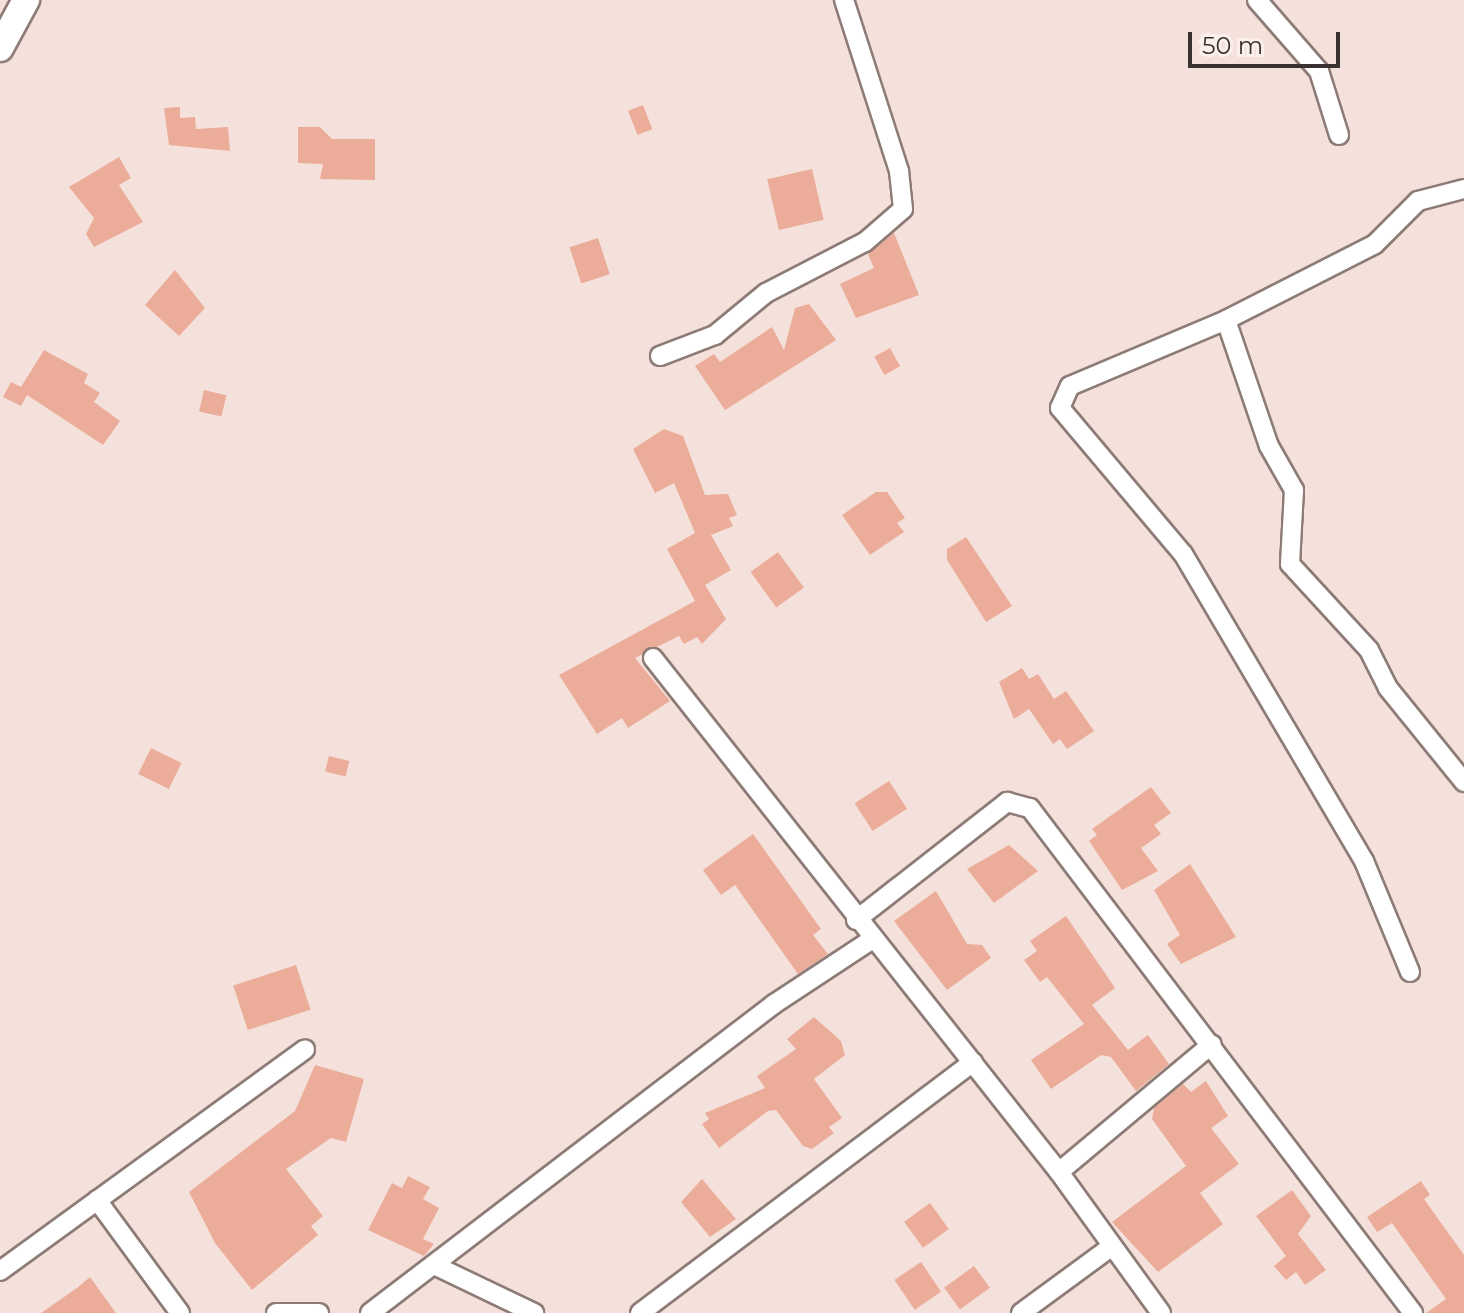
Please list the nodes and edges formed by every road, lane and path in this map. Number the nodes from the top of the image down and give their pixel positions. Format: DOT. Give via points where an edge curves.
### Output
graph roads {
  1 [pos="26,0"];
  2 [pos="844,0"];
  3 [pos="1257,0"];
  4 [pos="0,48"];
  5 [pos="1339,135"];
  6 [pos="1464,189"];
  7 [pos="1226,320"];
  8 [pos="660,356"];
  9 [pos="653,658"];
  10 [pos="1464,782"];
  11 [pos="856,920"];
  12 [pos="871,940"];
  13 [pos="1410,972"];
  14 [pos="1212,1044"];
  15 [pos="305,1049"];
  16 [pos="973,1062"];
  17 [pos="1059,1172"];
  18 [pos="97,1200"];
  19 [pos="1111,1247"];
  20 [pos="436,1266"];
  21 [pos="0,1271"];
  22 [pos="180,1313"];
  23 [pos="276,1313"];
  24 [pos="319,1313"];
  25 [pos="370,1313"];
  26 [pos="534,1313"];
  27 [pos="640,1313"];
  28 [pos="1021,1313"];
  29 [pos="1161,1313"];
  30 [pos="1413,1313"];
  1 -- 4 [label="street"];
  2 -- 8 [label="street" via="899,171 903,209 865,242 766,293 715,335"];
  3 -- 5 [label="street" via="1319,71"];
  6 -- 7 [label="street" via="1418,201 1375,244"];
  7 -- 10 [label="street" via="1269,446 1294,490 1290,564 1369,650 1388,688"];
  7 -- 13 [label="street" via="1070,386 1060,408 1183,554 1242,649 1364,861"];
  9 -- 11 [label="street"];
  11 -- 12 [label="street"];
  11 -- 14 [label="street" via="1007,802 1021,802"];
  12 -- 16 [label="street"];
  12 -- 20 [label="street" via="762,1013"];
  14 -- 17 [label="street"];
  14 -- 30 [label="street"];
  15 -- 18 [label="street"];
  16 -- 17 [label="street"];
  16 -- 27 [label="street"];
  17 -- 19 [label="street"];
  18 -- 21 [label="street"];
  18 -- 22 [label="street"];
  19 -- 28 [label="street"];
  19 -- 29 [label="street"];
  20 -- 25 [label="street"];
  20 -- 26 [label="street"];
  23 -- 24 [label="street"];
}
